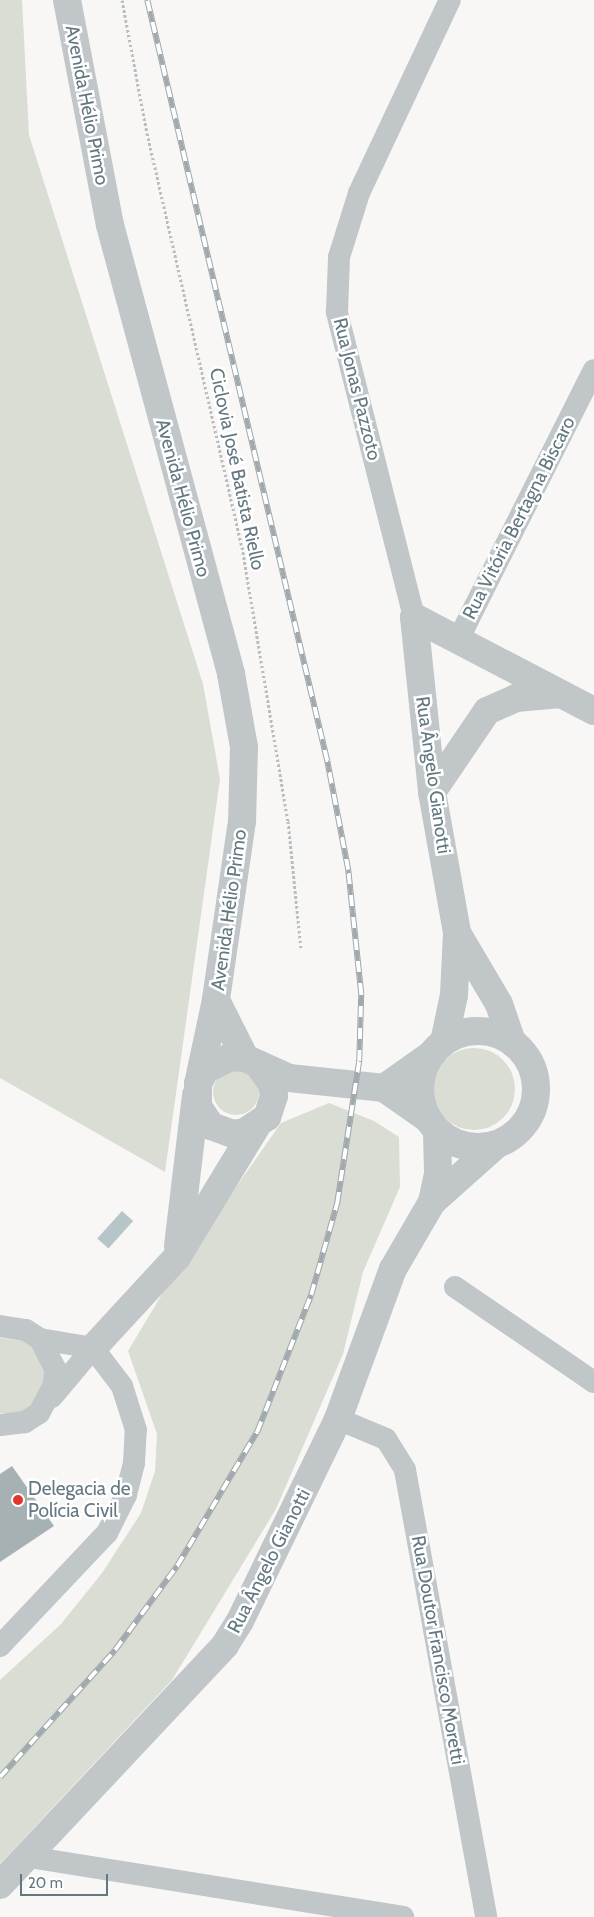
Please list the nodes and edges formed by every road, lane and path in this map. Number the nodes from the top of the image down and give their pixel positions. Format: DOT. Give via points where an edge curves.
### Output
graph roads {
  1 [pos="67,0"];
  2 [pos="122,0"];
  3 [pos="450,0"];
  4 [pos="594,370"];
  5 [pos="414,617"];
  6 [pos="458,640"];
  7 [pos="561,694"];
  8 [pos="594,711"];
  9 [pos="432,792"];
  10 [pos="456,933"];
  11 [pos="301,948"];
  12 [pos="216,1000"];
  13 [pos="512,1042"];
  14 [pos="438,1048"];
  15 [pos="251,1061"];
  16 [pos="316,1082"];
  17 [pos="384,1088"];
  18 [pos="197,1089"];
  19 [pos="262,1122"];
  20 [pos="433,1125"];
  21 [pos="496,1144"];
  22 [pos="432,1202"];
  23 [pos="177,1257"];
  24 [pos="456,1287"];
  25 [pos="0,1326"];
  26 [pos="40,1339"];
  27 [pos="93,1348"];
  28 [pos="594,1382"];
  29 [pos="48,1402"];
  30 [pos="338,1418"];
  31 [pos="25,1422"];
  32 [pos="0,1425"];
  33 [pos="0,1435"];
  34 [pos="0,1646"];
  35 [pos="29,1857"];
  36 [pos="0,1885"];
  37 [pos="403,1917"];
  38 [pos="486,1917"];
  1 -- 12 [label="street, Avenida Hélio Primo" via="110,225 231,674 244,747 242,821"];
  2 -- 11 [label="path, Ciclovia José Batista Riello" via="147,133 242,546 288,821"];
  3 -- 5 [label="street, Rua Jonas Pazzoto" via="359,193 338,257 337,312"];
  4 -- 6 [label="street, Rua Vitória Bertagna Biscaro"];
  5 -- 6 [label="street"];
  5 -- 9 [label="street, Rua Ângelo Gianotti"];
  6 -- 7 [label="street"];
  7 -- 8 [label="street"];
  7 -- 9 [label="street" via="516,698 487,712"];
  9 -- 10 [label="street, Rua Ângelo Gianotti"];
  10 -- 13 [label="street, Rua Ângelo Gianotti" via="499,1004"];
  10 -- 14 [label="street, Rua Ângelo Gianotti" via="454,995"];
  12 -- 15 [label="street, Avenida Hélio Primo"];
  12 -- 18 [label="street, Avenida Hélio Primo"];
  13 -- 14 [label="street" via="474,1032"];
  13 -- 21 [label="street" via="530,1066 534,1104 527,1121"];
  14 -- 17 [label="street"];
  14 -- 20 [label="street" via="420,1086"];
  15 -- 16 [label="street" via="289,1078"];
  15 -- 18 [label="street" via="216,1061"];
  15 -- 19 [label="street" via="272,1084 274,1096"];
  16 -- 17 [label="street"];
  16 -- 19 [label="street"];
  17 -- 20 [label="street"];
  18 -- 19 [label="street" via="212,1126 233,1134"];
  18 -- 23 [label="street, Avenida Hélio Primo"];
  19 -- 23 [label="street"];
  20 -- 21 [label="street" via="465,1146"];
  20 -- 22 [label="street, Rua Ângelo Gianotti" via="438,1174"];
  21 -- 22 [label="street, Rua Ângelo Gianotti"];
  22 -- 30 [label="street, Rua Ângelo Gianotti" via="393,1269"];
  23 -- 27 [label="street"];
  24 -- 28 [label="street"];
  25 -- 26 [label="street" via="26,1330"];
  26 -- 27 [label="street"];
  26 -- 29 [label="street" via="55,1368"];
  27 -- 29 [label="street"];
  27 -- 34 [label="street" via="122,1386 136,1430 134,1464 126,1495 107,1533"];
  29 -- 31 [label="street"];
  30 -- 35 [label="street, Rua Ângelo Gianotti" via="259,1588 225,1645"];
  30 -- 38 [label="street, Rua Doutor Francisco Moretti" via="386,1439 406,1470"];
  31 -- 32 [label="street"];
  31 -- 33 [label="street"];
  35 -- 36 [label="street, Rua Ângelo Gianotti"];
  35 -- 37 [label="street"];
}
